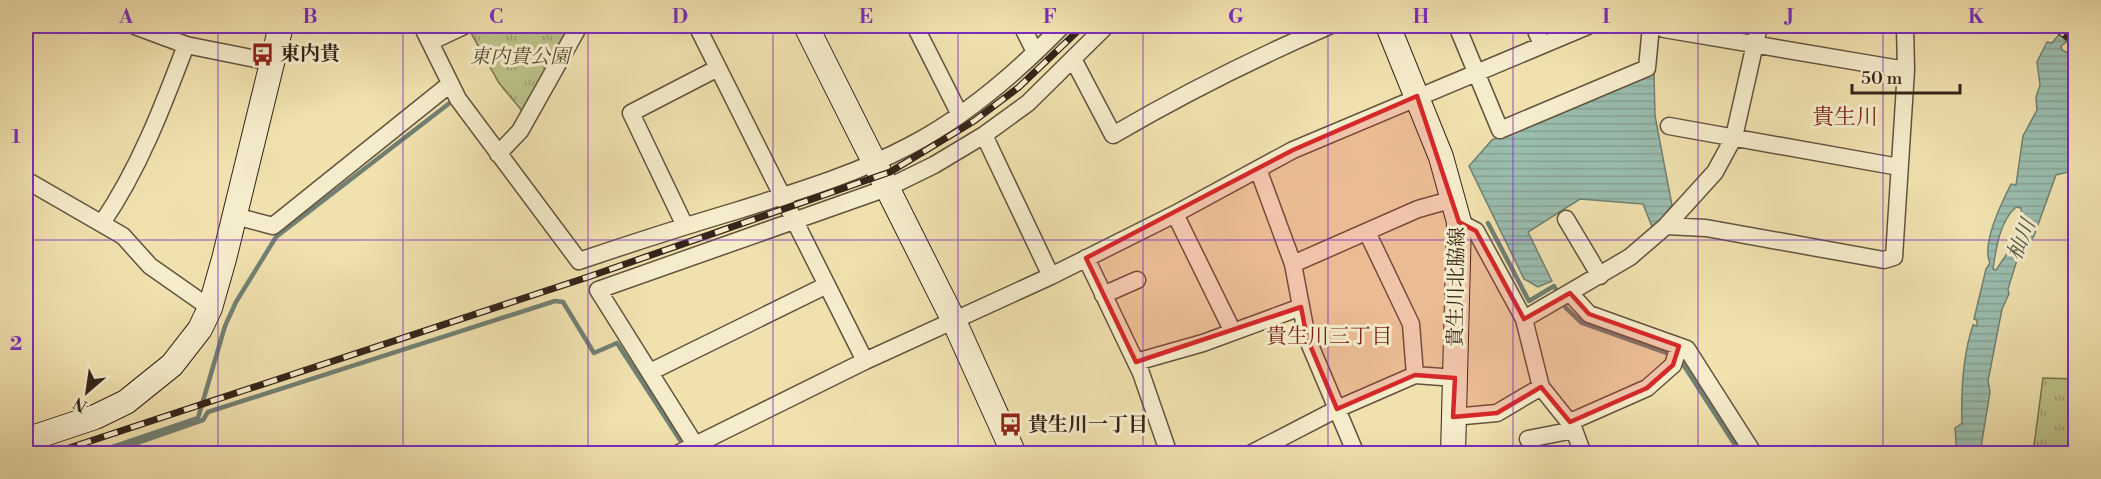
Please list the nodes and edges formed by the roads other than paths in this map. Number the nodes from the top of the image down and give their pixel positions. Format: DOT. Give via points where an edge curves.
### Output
graph roads {
  1 [pos="135,26"];
  2 [pos="281,26"];
  3 [pos="422,26"];
  4 [pos="464,26"];
  5 [pos="579,26"];
  6 [pos="697,26"];
  7 [pos="806,26"];
  8 [pos="915,26"];
  9 [pos="1022,26"];
  10 [pos="1062,26"];
  11 [pos="1106,26"];
  12 [pos="1329,26"];
  13 [pos="1388,26"];
  14 [pos="1457,26"];
  15 [pos="1534,26"];
  16 [pos="1588,26"];
  17 [pos="1759,26"];
  18 [pos="1905,26"];
  19 [pos="1658,27"];
  20 [pos="430,42"];
  21 [pos="1755,44"];
  22 [pos="186,45"];
  23 [pos="1542,45"];
  24 [pos="1035,52"];
  25 [pos="1073,59"];
  26 [pos="271,62"];
  27 [pos="718,68"];
  28 [pos="1906,70"];
  29 [pos="1476,72"];
  30 [pos="450,84"];
  31 [pos="1417,96"];
  32 [pos="960,115"];
  33 [pos="1669,126"];
  34 [pos="984,135"];
  35 [pos="1734,137"];
  36 [pos="498,154"];
  37 [pos="875,163"];
  38 [pos="1899,167"];
  39 [pos="1258,169"];
  40 [pos="26,180"];
  41 [pos="887,188"];
  42 [pos="782,196"];
  43 [pos="1456,210"];
  44 [pos="1175,214"];
  45 [pos="235,216"];
  46 [pos="1566,219"];
  47 [pos="794,222"];
  48 [pos="102,223"];
  49 [pos="685,226"];
  50 [pos="1666,226"];
  51 [pos="1367,232"];
  52 [pos="1086,258"];
  53 [pos="1293,264"];
  54 [pos="1051,276"];
  55 [pos="1600,276"];
  56 [pos="1137,280"];
  57 [pos="827,285"];
  58 [pos="1103,295"];
  59 [pos="1564,297"];
  60 [pos="1301,307"];
  61 [pos="210,308"];
  62 [pos="1524,318"];
  63 [pos="954,321"];
  64 [pos="1233,332"];
  65 [pos="1679,346"];
  66 [pos="866,361"];
  67 [pos="1136,362"];
  68 [pos="650,372"];
  69 [pos="1415,375"];
  70 [pos="1455,378"];
  71 [pos="1541,387"];
  72 [pos="1337,409"];
  73 [pos="1453,417"];
  74 [pos="1572,426"];
  75 [pos="1528,439"];
  76 [pos="26,440"];
  77 [pos="689,449"];
  78 [pos="1014,453"];
  79 [pos="1169,453"];
  80 [pos="1250,453"];
  81 [pos="1356,453"];
  82 [pos="1453,453"];
  83 [pos="1583,453"];
  84 [pos="1754,453"];
  1 -- 22 [label="street"];
  2 -- 26 [label="street"];
  3 -- 20 [label="street"];
  4 -- 20 [label="street"];
  5 -- 36 [label="street" via="520,131"];
  6 -- 27 [label="street"];
  7 -- 37 [label="street"];
  8 -- 32 [label="street"];
  9 -- 24 [label="street"];
  10 -- 24 [label="street"];
  11 -- 25 [label="street"];
  12 -- 25 [label="street" via="1232,70 1113,135"];
  13 -- 31 [label="street, 貴生川北脇線"];
  14 -- 29 [label="street"];
  15 -- 23 [label="street"];
  16 -- 23 [label="street"];
  17 -- 21 [label="street"];
  18 -- 28 [label="street"];
  19 -- 21 [label="street"];
  19 -- 29 [label="street" via="1647,68 1500,130"];
  20 -- 30 [label="street"];
  21 -- 28 [label="street"];
  21 -- 35 [label="street"];
  22 -- 26 [label="street"];
  22 -- 48 [label="street" via="145,146"];
  23 -- 29 [label="street"];
  24 -- 32 [label="street"];
  25 -- 34 [label="street" via="1028,103"];
  26 -- 45 [label="street"];
  27 -- 42 [label="street"];
  27 -- 49 [label="street" via="631,113"];
  28 -- 38 [label="street"];
  29 -- 31 [label="street"];
  30 -- 36 [label="street"];
  30 -- 45 [label="street" via="273,226"];
  31 -- 39 [label="street"];
  31 -- 43 [label="street, 貴生川北脇線"];
  32 -- 37 [label="street"];
  33 -- 35 [label="street"];
  34 -- 41 [label="street"];
  34 -- 54 [label="street"];
  35 -- 38 [label="street"];
  35 -- 50 [label="street" via="1715,172"];
  36 -- 49 [label="street" via="579,261"];
  37 -- 41 [label="street"];
  37 -- 42 [label="street"];
  38 -- 50 [label="street" via="1894,257 1884,260 1706,228"];
  39 -- 44 [label="street"];
  39 -- 53 [label="street"];
  40 -- 48 [label="street"];
  41 -- 47 [label="street"];
  41 -- 63 [label="street"];
  42 -- 47 [label="street"];
  42 -- 49 [label="street"];
  43 -- 51 [label="street" via="1418,209"];
  43 -- 62 [label="street" via="1476,231"];
  43 -- 70 [label="street, 貴生川北脇線"];
  44 -- 52 [label="street"];
  44 -- 64 [label="street"];
  45 -- 61 [label="street"];
  46 -- 55 [label="street"];
  47 -- 57 [label="street"];
  47 -- 68 [label="street" via="598,290"];
  48 -- 61 [label="street" via="123,236 150,266"];
  50 -- 55 [label="street"];
  51 -- 53 [label="street"];
  51 -- 69 [label="street" via="1411,324"];
  52 -- 54 [label="street"];
  52 -- 58 [label="street"];
  53 -- 60 [label="street"];
  54 -- 63 [label="street"];
  55 -- 59 [label="street"];
  56 -- 58 [label="street"];
  57 -- 66 [label="street"];
  57 -- 68 [label="street"];
  58 -- 67 [label="street"];
  59 -- 62 [label="street"];
  59 -- 65 [label="street" via="1589,314"];
  60 -- 64 [label="street"];
  60 -- 72 [label="street" via="1307,338"];
  61 -- 76 [label="street" via="186,350 140,393 95,417"];
  62 -- 71 [label="street"];
  63 -- 66 [label="street"];
  63 -- 78 [label="street"];
  64 -- 67 [label="street"];
  65 -- 74 [label="street" via="1673,365 1647,388"];
  65 -- 84 [label="street" via="1687,349"];
  66 -- 77 [label="street"];
  67 -- 79 [label="street"];
  68 -- 77 [label="street"];
  69 -- 70 [label="street"];
  69 -- 72 [label="street"];
  70 -- 73 [label="street, 貴生川北脇線"];
  71 -- 73 [label="street" via="1497,413"];
  71 -- 74 [label="street"];
  72 -- 80 [label="street"];
  72 -- 81 [label="street"];
  73 -- 82 [label="street, 貴生川北脇線"];
  74 -- 75 [label="street"];
  74 -- 83 [label="street"];
}
